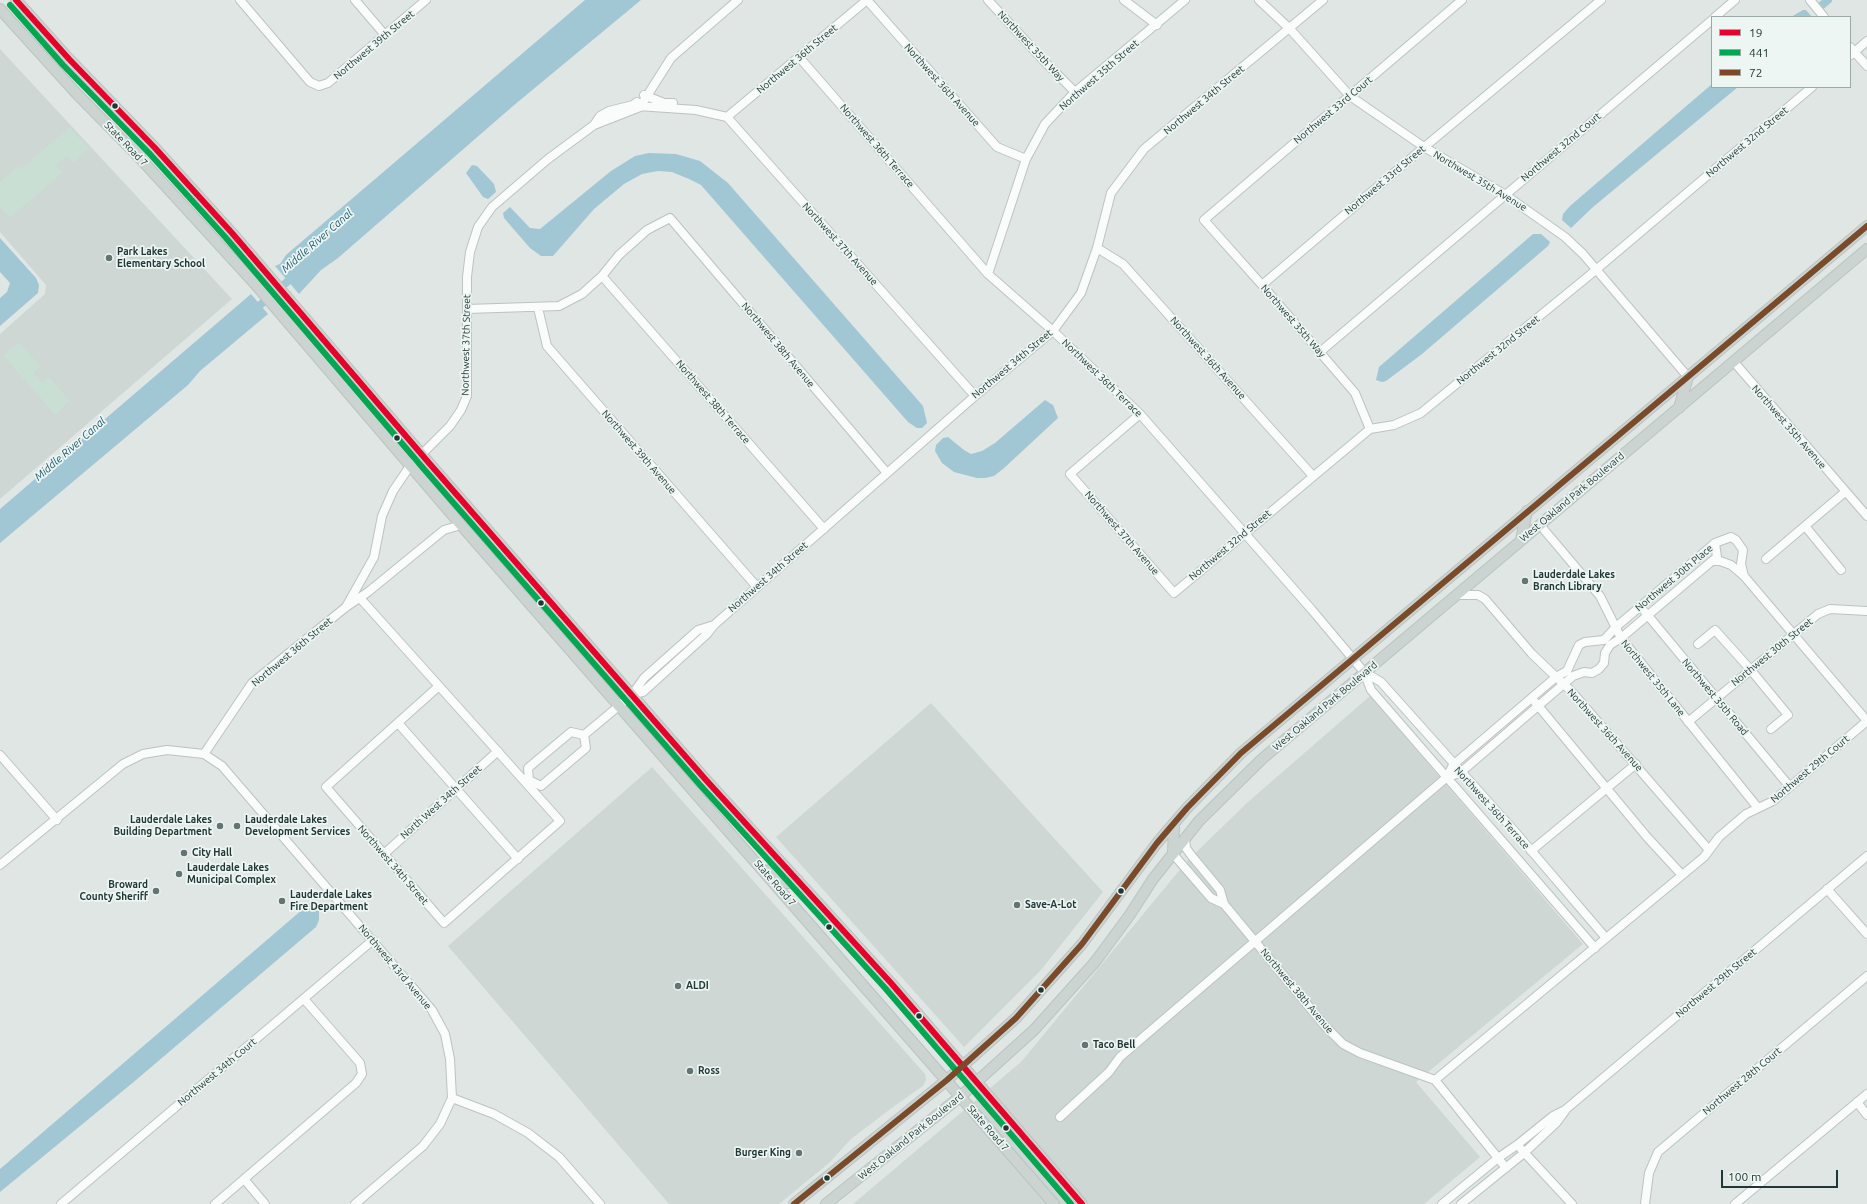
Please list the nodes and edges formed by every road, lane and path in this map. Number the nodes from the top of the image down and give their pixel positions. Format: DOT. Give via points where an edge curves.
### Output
graph roads {
  1 [pos="16,0"];
  2 [pos="240,0"];
  3 [pos="355,0"];
  4 [pos="426,0"];
  5 [pos="738,0"];
  6 [pos="867,0"];
  7 [pos="988,0"];
  8 [pos="1124,0"];
  9 [pos="1185,0"];
  10 [pos="1259,0"];
  11 [pos="1323,0"];
  12 [pos="1462,0"];
  13 [pos="1601,0"];
  14 [pos="1735,0"];
  15 [pos="1810,0"];
  16 [pos="0,9"];
  17 [pos="1716,16"];
  18 [pos="1823,16"];
  19 [pos="1711,21"];
  20 [pos="1157,24"];
  21 [pos="1290,29"];
  22 [pos="385,36"];
  23 [pos="1867,41"];
  24 [pos="1851,51"];
  25 [pos="799,57"];
  26 [pos="1867,66"];
  27 [pos="1811,88"];
  28 [pos="1075,92"];
  29 [pos="646,96"];
  30 [pos="1350,96"];
  31 [pos="637,106"];
  32 [pos="696,110"];
  33 [pos="728,117"];
  34 [pos="125,142"];
  35 [pos="1424,147"];
  36 [pos="155,148"];
  37 [pos="1026,159"];
  38 [pos="1504,194"];
  39 [pos="1204,220"];
  40 [pos="1867,226"];
  41 [pos="1097,248"];
  42 [pos="1867,249"];
  43 [pos="1597,269"];
  44 [pos="988,274"];
  45 [pos="602,276"];
  46 [pos="1262,285"];
  47 [pos="538,308"];
  48 [pos="467,309"];
  49 [pos="1053,331"];
  50 [pos="1320,352"];
  51 [pos="1734,362"];
  52 [pos="1688,377"];
  53 [pos="975,396"];
  54 [pos="1679,408"];
  55 [pos="1140,414"];
  56 [pos="1370,429"];
  57 [pos="422,454"];
  58 [pos="410,466"];
  59 [pos="887,473"];
  60 [pos="1313,476"];
  61 [pos="1845,492"];
  62 [pos="1540,501"];
  63 [pos="1527,511"];
  64 [pos="1867,516"];
  65 [pos="1540,524"];
  66 [pos="461,525"];
  67 [pos="1805,526"];
  68 [pos="824,528"];
  69 [pos="1245,533"];
  70 [pos="1521,540"];
  71 [pos="1715,543"];
  72 [pos="1766,559"];
  73 [pos="1712,561"];
  74 [pos="1841,570"];
  75 [pos="1744,576"];
  76 [pos="757,587"];
  77 [pos="1174,593"];
  78 [pos="1457,595"];
  79 [pos="360,598"];
  80 [pos="346,607"];
  81 [pos="1640,607"];
  82 [pos="1867,611"];
  83 [pos="1648,615"];
  84 [pos="1616,627"];
  85 [pos="1793,634"];
  86 [pos="1621,638"];
  87 [pos="1698,644"];
  88 [pos="1353,658"];
  89 [pos="1750,669"];
  90 [pos="1364,672"];
  91 [pos="1556,678"];
  92 [pos="1564,684"];
  93 [pos="438,686"];
  94 [pos="632,695"];
  95 [pos="1715,698"];
  96 [pos="1532,699"];
  97 [pos="619,706"];
  98 [pos="1538,706"];
  99 [pos="1867,721"];
  100 [pos="1688,722"];
  101 [pos="398,723"];
  102 [pos="1771,729"];
  103 [pos="584,735"];
  104 [pos="498,751"];
  105 [pos="204,754"];
  106 [pos="0,755"];
  107 [pos="1636,764"];
  108 [pos="1454,765"];
  109 [pos="1460,773"];
  110 [pos="1448,777"];
  111 [pos="528,782"];
  112 [pos="1790,787"];
  113 [pos="456,789"];
  114 [pos="1608,789"];
  115 [pos="1758,808"];
  116 [pos="56,820"];
  117 [pos="722,823"];
  118 [pos="1174,824"];
  119 [pos="1184,838"];
  120 [pos="1709,850"];
  121 [pos="1531,851"];
  122 [pos="384,854"];
  123 [pos="1173,854"];
  124 [pos="1867,856"];
  125 [pos="518,859"];
  126 [pos="0,865"];
  127 [pos="1682,875"];
  128 [pos="798,880"];
  129 [pos="1828,889"];
  130 [pos="1224,904"];
  131 [pos="1867,934"];
  132 [pos="1606,938"];
  133 [pos="373,940"];
  134 [pos="1255,941"];
  135 [pos="1595,948"];
  136 [pos="1867,976"];
  137 [pos="304,999"];
  138 [pos="963,1066"];
  139 [pos="947,1080"];
  140 [pos="1435,1080"];
  141 [pos="977,1082"];
  142 [pos="1867,1094"];
  143 [pos="961,1096"];
  144 [pos="452,1098"];
  145 [pos="1857,1102"];
  146 [pos="1565,1110"];
  147 [pos="1867,1115"];
  148 [pos="1060,1117"];
  149 [pos="1517,1145"];
  150 [pos="1524,1153"];
  151 [pos="1498,1158"];
  152 [pos="1506,1168"];
  153 [pos="244,1179"];
  154 [pos="61,1204"];
  155 [pos="215,1204"];
  156 [pos="265,1204"];
  157 [pos="355,1204"];
  158 [pos="600,1204"];
  159 [pos="794,1204"];
  160 [pos="826,1204"];
  161 [pos="1054,1204"];
  162 [pos="1082,1204"];
  163 [pos="1442,1204"];
  164 [pos="1462,1204"];
  165 [pos="1572,1204"];
  166 [pos="1645,1204"];
  167 [pos="1735,1204"];
  1 -- 36 [label="main road, State Road 7"];
  2 -- 22 [label="street, Northwest 39th Street" via="310,82 319,86 328,84"];
  3 -- 22 [label="street"];
  4 -- 22 [label="street, Northwest 39th Street"];
  5 -- 29 [label="street, Northwest 37th Street" via="671,58 663,62"];
  6 -- 25 [label="street, Northwest 36th Street"];
  6 -- 37 [label="street, Northwest 36th Avenue" via="998,147"];
  7 -- 28 [label="street, Northwest 35th Way"];
  8 -- 20 [label="street"];
  9 -- 20 [label="street, Northwest 35th Street"];
  10 -- 21 [label="street, Northwest 35th Avenue"];
  11 -- 21 [label="street, Northwest 34th Street"];
  12 -- 30 [label="street, Northwest 33rd Court"];
  13 -- 35 [label="street, Northwest 33rd Street"];
  14 -- 17 [label="street"];
  15 -- 18 [label="street"];
  16 -- 34 [label="main road, State Road 7" via="76,93"];
  19 -- 38 [label="street, Northwest 32nd Court"];
  20 -- 28 [label="street, Northwest 35th Street"];
  21 -- 30 [label="street, Northwest 35th Avenue"];
  21 -- 41 [label="street, Northwest 34th Street" via="1144,149 1111,193"];
  23 -- 24 [label="street"];
  24 -- 26 [label="street"];
  25 -- 33 [label="street, Northwest 36th Street"];
  25 -- 44 [label="street, Northwest 36th Terrace"];
  27 -- 43 [label="street, Northwest 32nd Street"];
  28 -- 37 [label="street, Northwest 35th Street" via="1045,124"];
  29 -- 31 [label="street, Northwest 37th Street"];
  29 -- 32 [label="street" via="664,103 692,106"];
  30 -- 35 [label="street, Northwest 35th Avenue"];
  30 -- 39 [label="street, Northwest 33rd Court"];
  31 -- 32 [label="street"];
  31 -- 48 [label="street, Northwest 37th Street" via="609,111 600,116 594,125 548,159 492,207 478,227 470,252"];
  32 -- 33 [label="street"];
  33 -- 53 [label="street, Northwest 37th Avenue"];
  34 -- 36 [label="main road" via="144,149"];
  34 -- 58 [label="main road, State Road 7" via="279,311"];
  35 -- 38 [label="street, Northwest 35th Avenue"];
  35 -- 46 [label="street, Northwest 33rd Street"];
  36 -- 57 [label="main road, State Road 7" via="292,300"];
  37 -- 44 [label="street, Northwest 35th Street"];
  38 -- 43 [label="street, Northwest 35th Avenue" via="1565,237"];
  38 -- 50 [label="street, Northwest 32nd Court"];
  39 -- 46 [label="street, Northwest 35th Way"];
  40 -- 52 [label="main road, West Oakland Park Boulevard"];
  41 -- 49 [label="street, Northwest 34th Street" via="1081,293"];
  41 -- 60 [label="street, Northwest 36th Avenue" via="1124,264"];
  42 -- 51 [label="main road, West Oakland Park Boulevard"];
  43 -- 52 [label="street, Northwest 35th Avenue"];
  43 -- 56 [label="street, Northwest 32nd Street" via="1421,413 1394,425"];
  44 -- 49 [label="street, Northwest 36th Terrace"];
  45 -- 47 [label="street" via="582,294 558,306"];
  45 -- 59 [label="street, Northwest 38th Avenue" via="619,255 647,230 670,218"];
  45 -- 68 [label="street, Northwest 38th Terrace"];
  46 -- 50 [label="street, Northwest 35th Way"];
  47 -- 48 [label="street"];
  47 -- 76 [label="street, Northwest 39th Avenue" via="548,346"];
  48 -- 57 [label="street, Northwest 37th Street" via="467,396 450,426"];
  49 -- 53 [label="street, Northwest 34th Street"];
  49 -- 55 [label="street, Northwest 36th Terrace"];
  50 -- 56 [label="street, Northwest 35th Way" via="1355,393"];
  51 -- 54 [label="main road, West Oakland Park Boulevard"];
  51 -- 61 [label="street, Northwest 35th Avenue"];
  52 -- 54 [label="main road"];
  52 -- 62 [label="main road, West Oakland Park Boulevard"];
  53 -- 59 [label="street, Northwest 34th Street"];
  54 -- 65 [label="main road, West Oakland Park Boulevard"];
  55 -- 69 [label="street, Northwest 36th Terrace"];
  55 -- 77 [label="street, Northwest 37th Avenue" via="1070,474"];
  56 -- 60 [label="street, Northwest 32nd Street"];
  57 -- 58 [label="street, Northwest 37th Street"];
  57 -- 94 [label="main road, State Road 7"];
  58 -- 66 [label="main road, State Road 7"];
  58 -- 80 [label="street, Northwest 37th Street" via="393,491 382,516 374,557"];
  59 -- 68 [label="street, Northwest 34th Street"];
  60 -- 69 [label="street, Northwest 32nd Street"];
  61 -- 64 [label="street, Northwest 35th Avenue"];
  61 -- 67 [label="street"];
  62 -- 63 [label="main road, West Oakland Park Boulevard"];
  62 -- 65 [label="main road" via="1536,516"];
  63 -- 70 [label="main road"];
  63 -- 88 [label="main road, West Oakland Park Boulevard"];
  65 -- 70 [label="main road, West Oakland Park Boulevard"];
  65 -- 84 [label="street, Northwest 35th Lane" via="1600,596"];
  66 -- 79 [label="street, Northwest 36th Street" via="444,530"];
  66 -- 97 [label="main road, State Road 7"];
  67 -- 72 [label="street"];
  67 -- 74 [label="street"];
  68 -- 76 [label="street, Northwest 34th Street"];
  69 -- 77 [label="street, Northwest 32nd Street"];
  69 -- 88 [label="street, Northwest 36th Terrace"];
  70 -- 78 [label="main road, West Oakland Park Boulevard"];
  71 -- 73 [label="street" via="1717,557"];
  71 -- 75 [label="street, Northwest 30th Place" via="1731,537 1736,540 1743,550 1741,564"];
  71 -- 81 [label="street, Northwest 30th Place"];
  73 -- 75 [label="street, Northwest 30th Place" via="1731,565"];
  73 -- 83 [label="street, Northwest 30th Place"];
  75 -- 85 [label="street"];
  76 -- 94 [label="street, Northwest 34th Street" via="714,624 698,630 644,678"];
  78 -- 90 [label="main road, West Oakland Park Boulevard"];
  78 -- 91 [label="street, Northwest 36th Avenue" via="1478,595 1486,599"];
  79 -- 80 [label="street, Northwest 36th Street"];
  79 -- 93 [label="street, Northwest 34th Street"];
  80 -- 105 [label="street, Northwest 36th Street" via="252,683"];
  81 -- 83 [label="street, Northwest 35th Road"];
  81 -- 84 [label="street, Northwest 30th Place"];
  82 -- 85 [label="street, Northwest 30th Street" via="1830,609 1818,614"];
  83 -- 86 [label="street, Northwest 30th Place"];
  83 -- 95 [label="street, Northwest 35th Road"];
  84 -- 86 [label="street, Northwest 35th Lane"];
  84 -- 91 [label="street, Northwest 30th Place" via="1604,640 1579,645 1567,671"];
  85 -- 89 [label="street, Northwest 30th Street"];
  85 -- 99 [label="street"];
  86 -- 92 [label="street, Northwest 30th Place" via="1610,645 1605,653 1604,663 1599,669 1592,673 1584,672 1573,676"];
  86 -- 100 [label="street, Northwest 35th Lane"];
  87 -- 89 [label="street" via="1715,630"];
  88 -- 90 [label="street, Northwest 36th Terrace"];
  88 -- 118 [label="main road, West Oakland Park Boulevard" via="1240,754"];
  89 -- 95 [label="street, Northwest 30th Street"];
  89 -- 102 [label="street" via="1788,715"];
  90 -- 108 [label="street, Northwest 36th Terrace" via="1381,682"];
  90 -- 110 [label="street, Northwest 36th Terrace" via="1371,690"];
  90 -- 119 [label="main road, West Oakland Park Boulevard" via="1262,759"];
  91 -- 92 [label="street, Northwest 36th Avenue"];
  91 -- 96 [label="street, Northwest 30th Place"];
  92 -- 98 [label="street, Northwest 30th Place"];
  92 -- 107 [label="street, Northwest 36th Avenue"];
  93 -- 101 [label="street, Northwest 34th Street"];
  93 -- 104 [label="street, Northwest 34th Street"];
  94 -- 97 [label="street, Northwest 34th Street"];
  94 -- 128 [label="main road, State Road 7"];
  95 -- 100 [label="street, Northwest 30th Street"];
  95 -- 112 [label="street, Northwest 35th Road"];
  96 -- 98 [label="street"];
  96 -- 108 [label="street, Northwest 30th Place"];
  97 -- 103 [label="street, Northwest 34th Street"];
  97 -- 117 [label="main road, State Road 7"];
  98 -- 109 [label="street, Northwest 30th Place"];
  98 -- 114 [label="street"];
  99 -- 112 [label="street, Northwest 29th Court"];
  100 -- 115 [label="street, Northwest 35th Lane"];
  101 -- 113 [label="street"];
  101 -- 122 [label="street, Northwest 34th Street" via="326,787"];
  103 -- 111 [label="street" via="571,732 528,768"];
  103 -- 111 [label="street" via="586,748 541,786"];
  104 -- 111 [label="street, Northwest 34th Street"];
  104 -- 113 [label="street, North West 34th Street"];
  105 -- 116 [label="street" via="167,750 143,754 122,764"];
  105 -- 133 [label="street, Northwest 43rd Avenue" via="222,766"];
  106 -- 116 [label="street"];
  107 -- 114 [label="street"];
  107 -- 120 [label="street, Northwest 36th Avenue"];
  108 -- 109 [label="street, Northwest 36th Terrace"];
  108 -- 110 [label="street, Northwest 30th Place"];
  109 -- 110 [label="street, Northwest 30th Place"];
  109 -- 121 [label="street, Northwest 36th Terrace"];
  110 -- 134 [label="street"];
  110 -- 135 [label="street, Northwest 36th Terrace"];
  111 -- 125 [label="street, Northwest 34th Street" via="560,821"];
  112 -- 115 [label="street, Northwest 29th Court" via="1773,801"];
  113 -- 122 [label="street, North West 34th Street"];
  113 -- 125 [label="street"];
  114 -- 121 [label="street"];
  114 -- 127 [label="street"];
  115 -- 120 [label="street, Northwest 29th Court" via="1746,814 1719,837"];
  116 -- 126 [label="street"];
  117 -- 128 [label="main road" via="740,833 780,878 791,883"];
  117 -- 139 [label="main road, State Road 7"];
  118 -- 123 [label="main road"];
  118 -- 138 [label="main road, West Oakland Park Boulevard" via="1157,843 1088,937 1054,977 1016,1018"];
  119 -- 123 [label="main road, West Oakland Park Boulevard"];
  119 -- 130 [label="street, Northwest 38th Avenue" via="1191,856 1220,890"];
  120 -- 127 [label="street, Northwest 29th Court"];
  121 -- 132 [label="street, Northwest 36th Terrace"];
  122 -- 125 [label="street, Northwest 34th Street" via="444,923"];
  123 -- 130 [label="street, Northwest 38th Avenue" via="1211,898"];
  123 -- 141 [label="main road, West Oakland Park Boulevard" via="1112,940 1076,984 1034,1030"];
  124 -- 129 [label="street, Northwest 29th Street"];
  127 -- 132 [label="street, Northwest 29th Court"];
  128 -- 138 [label="main road, State Road 7"];
  129 -- 131 [label="street"];
  129 -- 146 [label="street, Northwest 29th Street"];
  130 -- 134 [label="street, Northwest 38th Avenue"];
  132 -- 135 [label="street"];
  133 -- 137 [label="street, Northwest 34th Court"];
  133 -- 144 [label="street, Northwest 43rd Avenue" via="432,1010 444,1034 450,1059"];
  134 -- 140 [label="street, Northwest 38th Avenue" via="1309,1009 1343,1044 1374,1059"];
  134 -- 148 [label="street" via="1120,1057 1109,1072"];
  135 -- 140 [label="street"];
  136 -- 166 [label="street, Northwest 28th Court" via="1658,1152 1649,1173"];
  137 -- 153 [label="street" via="360,1063 362,1074 356,1083"];
  137 -- 154 [label="street, Northwest 34th Court"];
  138 -- 139 [label="main road, West Oakland Park Boulevard"];
  138 -- 141 [label="main road, State Road 7"];
  139 -- 143 [label="main road, State Road 7"];
  139 -- 159 [label="main road, West Oakland Park Boulevard"];
  140 -- 151 [label="street"];
  141 -- 143 [label="main road, West Oakland Park Boulevard"];
  141 -- 162 [label="main road, State Road 7"];
  142 -- 145 [label="street"];
  143 -- 160 [label="main road, West Oakland Park Boulevard"];
  143 -- 161 [label="main road, State Road 7"];
  144 -- 157 [label="street" via="440,1124 423,1146"];
  144 -- 158 [label="street" via="494,1114 528,1133 559,1157"];
  145 -- 147 [label="street"];
  145 -- 167 [label="street"];
  146 -- 149 [label="street, Northwest 29th Street" via="1553,1116"];
  146 -- 150 [label="street, Northwest 29th Street" via="1558,1122"];
  149 -- 150 [label="street"];
  149 -- 151 [label="street, Northwest 29th Street"];
  150 -- 152 [label="street, Northwest 29th Street"];
  150 -- 165 [label="street"];
  151 -- 152 [label="street"];
  151 -- 163 [label="street, Northwest 29th Street"];
  152 -- 164 [label="street, Northwest 29th Street"];
  153 -- 155 [label="street"];
  153 -- 156 [label="street"];
}
